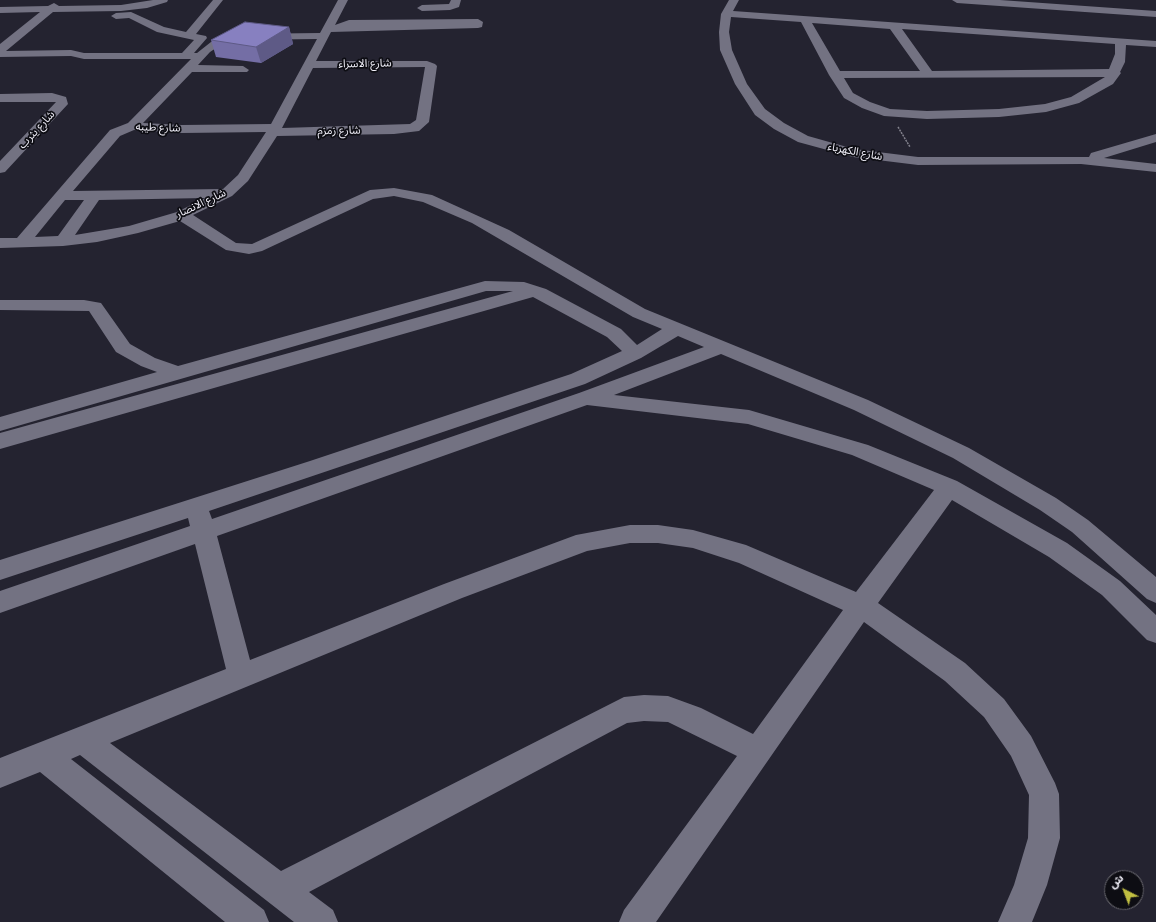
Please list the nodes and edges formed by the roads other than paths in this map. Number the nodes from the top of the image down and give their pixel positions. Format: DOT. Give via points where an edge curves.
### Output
graph roads {
  1 [pos="62,0"];
  2 [pos="163,0"];
  3 [pos="218,0"];
  4 [pos="343,0"];
  5 [pos="456,0"];
  6 [pos="734,0"];
  7 [pos="957,0"];
  8 [pos="1004,2"];
  9 [pos="1148,5"];
  10 [pos="50,9"];
  11 [pos="0,10"];
  12 [pos="117,14"];
  13 [pos="726,14"];
  14 [pos="1156,14"];
  15 [pos="804,18"];
  16 [pos="402,25"];
  17 [pos="893,25"];
  18 [pos="970,30"];
  19 [pos="329,32"];
  20 [pos="188,35"];
  21 [pos="399,40"];
  22 [pos="1120,41"];
  23 [pos="1156,44"];
  24 [pos="0,50"];
  25 [pos="0,54"];
  26 [pos="185,56"];
  27 [pos="200,56"];
  28 [pos="310,65"];
  29 [pos="189,68"];
  30 [pos="243,70"];
  31 [pos="1115,73"];
  32 [pos="835,74"];
  33 [pos="928,74"];
  34 [pos="0,98"];
  35 [pos="133,126"];
  36 [pos="274,130"];
  37 [pos="397,134"];
  38 [pos="1156,138"];
  39 [pos="1081,160"];
  40 [pos="1156,168"];
  41 [pos="0,169"];
  42 [pos="227,193"];
  43 [pos="173,194"];
  44 [pos="95,195"];
  45 [pos="61,196"];
  46 [pos="182,215"];
  47 [pos="156,223"];
  48 [pos="63,241"];
  49 [pos="12,243"];
  50 [pos="256,248"];
  51 [pos="272,259"];
  52 [pos="0,261"];
  53 [pos="535,290"];
  54 [pos="0,305"];
  55 [pos="676,329"];
  56 [pos="722,347"];
  57 [pos="634,354"];
  58 [pos="177,373"];
  59 [pos="586,398"];
  60 [pos="0,424"];
  61 [pos="0,441"];
  62 [pos="318,467"];
  63 [pos="949,487"];
  64 [pos="326,489"];
  65 [pos="197,506"];
  66 [pos="203,530"];
  67 [pos="0,570"];
  68 [pos="1156,592"];
  69 [pos="0,602"];
  70 [pos="861,606"];
  71 [pos="1156,632"];
  72 [pos="241,676"];
  73 [pos="82,739"];
  74 [pos="757,751"];
  75 [pos="42,756"];
  76 [pos="0,773"];
  77 [pos="278,890"];
  78 [pos="252,922"];
  79 [pos="321,922"];
  80 [pos="636,922"];
  81 [pos="1015,922"];
  1 -- 10 [label="street"];
  2 -- 12 [label="street"];
  3 -- 20 [label="street"];
  4 -- 19 [label="street, شارع الانصار"];
  5 -- 16 [label="street" via="455,5 450,7 409,9"];
  6 -- 13 [label="street, شارع الكهرباء"];
  7 -- 8 [label="street"];
  7 -- 18 [label="street"];
  8 -- 14 [label="street"];
  9 -- 14 [label="street"];
  10 -- 11 [label="street"];
  10 -- 12 [label="street"];
  10 -- 24 [label="street"];
  12 -- 20 [label="street" via="131,15 161,30"];
  13 -- 15 [label="street"];
  13 -- 39 [label="street, شارع الكهرباء" via="726,50 740,84 760,112 803,139 853,153 918,161"];
  15 -- 17 [label="street"];
  15 -- 32 [label="street"];
  16 -- 16 [label="street" via="478,25 478,22 475,22"];
  16 -- 19 [label="street"];
  16 -- 21 [label="street"];
  17 -- 18 [label="street"];
  17 -- 33 [label="street"];
  18 -- 22 [label="street"];
  19 -- 27 [label="street" via="238,37 215,44"];
  19 -- 28 [label="street, شارع الانصار"];
  20 -- 26 [label="street" via="197,36 202,40"];
  22 -- 23 [label="street"];
  22 -- 31 [label="street" via="1121,54"];
  25 -- 26 [label="street"];
  26 -- 27 [label="street"];
  27 -- 29 [label="street"];
  28 -- 36 [label="street, شارع الانصار"];
  28 -- 37 [label="street, شارع الاسراء" via="420,62 431,66 422,122"];
  29 -- 30 [label="street"];
  29 -- 35 [label="street"];
  31 -- 32 [label="street" via="1110,81 1095,90 1075,100 1046,108 999,113 927,115 889,113 866,105 848,95"];
  31 -- 33 [label="street"];
  32 -- 33 [label="street"];
  34 -- 41 [label="street, شارع يثرب" via="52,97 62,100 62,104"];
  35 -- 36 [label="street, شارع طيبه"];
  35 -- 45 [label="street, شارع طيبه" via="115,133"];
  36 -- 37 [label="street, شارع زمزم"];
  36 -- 42 [label="street, شارع الانصار" via="243,178"];
  38 -- 39 [label="street, شارع الكهرباء"];
  39 -- 40 [label="street, شارع الكهرباء"];
  42 -- 43 [label="street"];
  42 -- 46 [label="street, شارع الانصار"];
  43 -- 44 [label="street"];
  43 -- 47 [label="street"];
  44 -- 45 [label="street"];
  44 -- 48 [label="street"];
  45 -- 49 [label="street, شارع طيبه"];
  46 -- 47 [label="street, شارع الانصار"];
  46 -- 50 [label="street" via="232,247"];
  47 -- 48 [label="street, شارع الانصار" via="97,237"];
  48 -- 49 [label="street, شارع الانصار"];
  49 -- 52 [label="street, شارع طيبه"];
  50 -- 51 [label="street"];
  50 -- 55 [label="street" via="370,195 394,192 408,194 427,198 478,220 639,313"];
  53 -- 57 [label="street" via="614,333"];
  53 -- 58 [label="street" via="511,285 485,286"];
  53 -- 61 [label="street"];
  54 -- 58 [label="street" via="95,307 123,348 148,362"];
  55 -- 56 [label="street"];
  55 -- 57 [label="street"];
  56 -- 59 [label="street"];
  56 -- 68 [label="street" via="861,405 961,453 1048,504 1080,526"];
  57 -- 62 [label="street" via="578,379"];
  58 -- 60 [label="street"];
  59 -- 63 [label="street" via="749,417 860,450"];
  59 -- 64 [label="street"];
  62 -- 64 [label="street"];
  62 -- 65 [label="street"];
  63 -- 70 [label="street"];
  63 -- 71 [label="street" via="1058,550 1111,588"];
  64 -- 66 [label="street"];
  65 -- 66 [label="street"];
  65 -- 67 [label="street"];
  66 -- 69 [label="street"];
  66 -- 72 [label="street"];
  70 -- 72 [label="street" via="746,555 693,539 658,534 630,534 577,545 453,591"];
  70 -- 74 [label="street"];
  70 -- 81 [label="street" via="955,672 994,708 1021,746 1044,794 1044,838 1030,885"];
  72 -- 73 [label="street"];
  73 -- 75 [label="street"];
  73 -- 77 [label="street"];
  74 -- 77 [label="street" via="692,718 668,709 624,710"];
  74 -- 80 [label="street"];
  75 -- 76 [label="street"];
  75 -- 78 [label="street"];
  77 -- 79 [label="street"];
}
